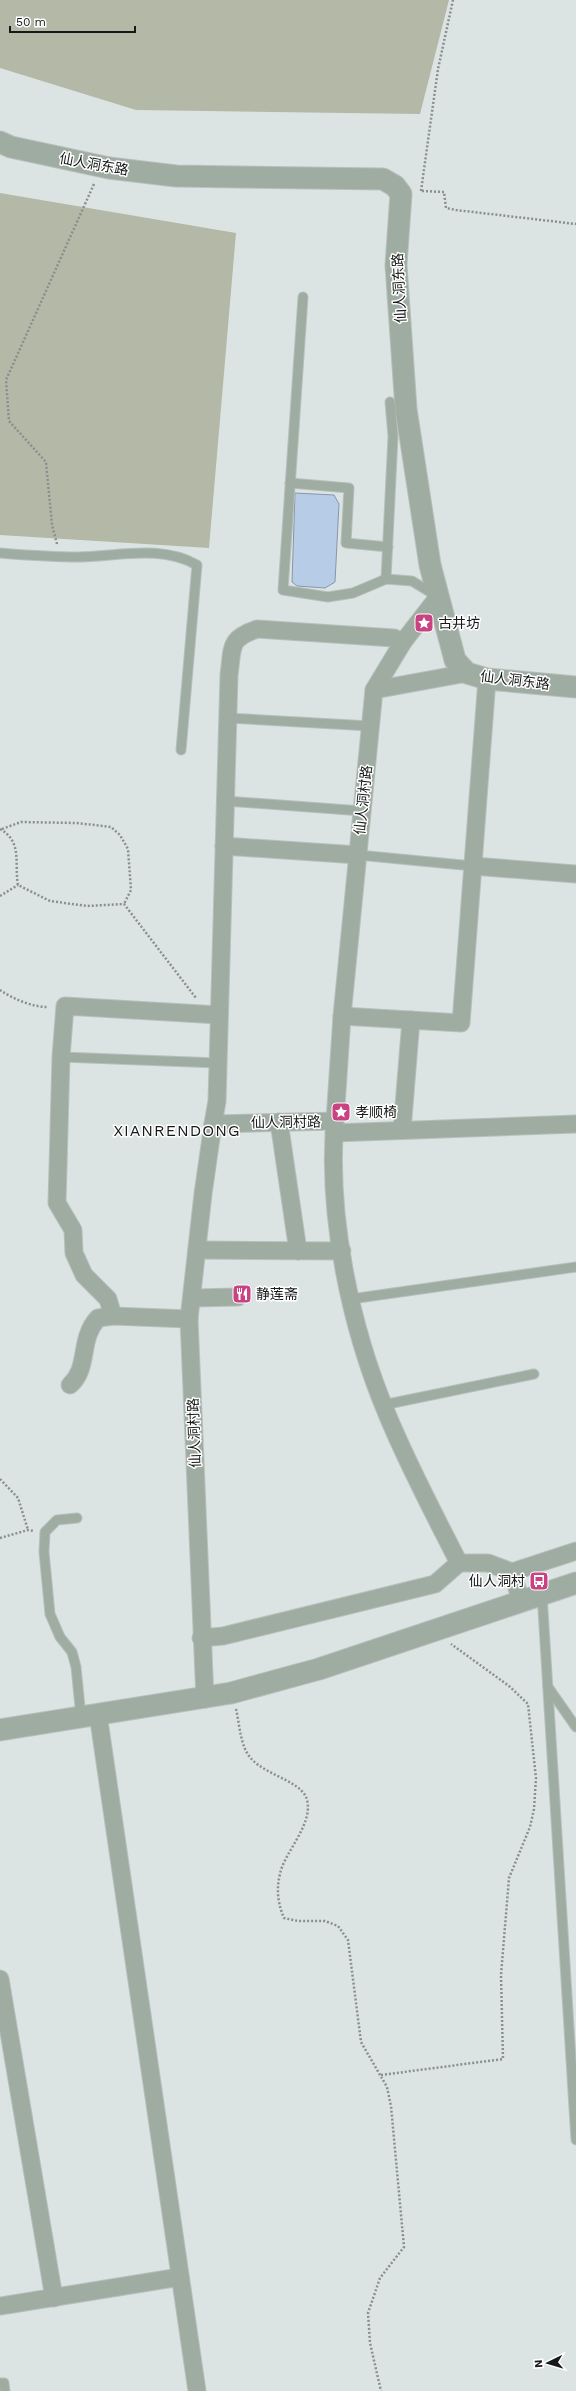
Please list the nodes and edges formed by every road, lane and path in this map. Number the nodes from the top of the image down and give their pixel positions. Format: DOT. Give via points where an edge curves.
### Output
graph roads {
  1 [pos="453,0"];
  2 [pos="0,142"];
  3 [pos="98,166"];
  4 [pos="411,193"];
  5 [pos="576,224"];
  6 [pos="303,297"];
  7 [pos="390,402"];
  8 [pos="290,483"];
  9 [pos="388,547"];
  10 [pos="0,553"];
  11 [pos="78,557"];
  12 [pos="386,579"];
  13 [pos="438,597"];
  14 [pos="403,642"];
  15 [pos="467,672"];
  16 [pos="486,679"];
  17 [pos="576,687"];
  18 [pos="374,690"];
  19 [pos="228,718"];
  20 [pos="370,726"];
  21 [pos="180,750"];
  22 [pos="226,801"];
  23 [pos="362,811"];
  24 [pos="1,829"];
  25 [pos="224,846"];
  26 [pos="358,855"];
  27 [pos="473,866"];
  28 [pos="576,874"];
  29 [pos="18,885"];
  30 [pos="0,896"];
  31 [pos="124,904"];
  32 [pos="0,990"];
  33 [pos="65,1006"];
  34 [pos="212,1015"];
  35 [pos="342,1016"];
  36 [pos="411,1020"];
  37 [pos="60,1057"];
  38 [pos="218,1063"];
  39 [pos="279,1122"];
  40 [pos="213,1124"];
  41 [pos="576,1124"];
  42 [pos="335,1127"];
  43 [pos="402,1130"];
  44 [pos="197,1250"];
  45 [pos="298,1251"];
  46 [pos="342,1251"];
  47 [pos="576,1267"];
  48 [pos="238,1297"];
  49 [pos="192,1298"];
  50 [pos="351,1299"];
  51 [pos="113,1316"];
  52 [pos="189,1319"];
  53 [pos="534,1374"];
  54 [pos="70,1385"];
  55 [pos="383,1404"];
  56 [pos="0,1479"];
  57 [pos="76,1518"];
  58 [pos="28,1530"];
  59 [pos="44,1532"];
  60 [pos="0,1538"];
  61 [pos="576,1551"];
  62 [pos="459,1563"];
  63 [pos="512,1572"];
  64 [pos="576,1583"];
  65 [pos="542,1594"];
  66 [pos="521,1601"];
  67 [pos="436,1630"];
  68 [pos="201,1638"];
  69 [pos="548,1687"];
  70 [pos="232,1694"];
  71 [pos="205,1699"];
  72 [pos="90,1715"];
  73 [pos="576,1728"];
  74 [pos="0,1730"];
  75 [pos="0,1978"];
  76 [pos="6,2050"];
  77 [pos="381,2075"];
  78 [pos="576,2140"];
  79 [pos="180,2277"];
  80 [pos="54,2298"];
  81 [pos="0,2306"];
  82 [pos="0,2383"];
  83 [pos="5,2391"];
  84 [pos="198,2391"];
  85 [pos="381,2391"];
  1 -- 4 [label="path"];
  2 -- 3 [label="street, 仙人洞东路" via="11,148"];
  3 -- 4 [label="street, 仙人洞东路" via="176,176 383,179"];
  3 -- 11 [label="path" via="92,193 6,380 9,421 46,462 55,543"];
  4 -- 5 [label="path" via="444,192 446,208 456,210"];
  4 -- 13 [label="street, 仙人洞东路" via="396,265 406,409 430,565"];
  6 -- 8 [label="lane"];
  7 -- 9 [label="lane" via="393,436"];
  8 -- 9 [label="lane" via="350,488 346,543"];
  8 -- 12 [label="lane" via="283,590 328,597 353,592"];
  9 -- 12 [label="lane"];
  10 -- 11 [label="lane"];
  11 -- 21 [label="lane" via="164,553 185,558 197,565"];
  12 -- 13 [label="lane" via="412,581"];
  13 -- 14 [label="street"];
  13 -- 15 [label="street, 仙人洞东路" via="455,660"];
  14 -- 18 [label="street"];
  14 -- 19 [label="street" via="394,638 257,629 241,635 234,642 229,675"];
  15 -- 16 [label="street, 仙人洞东路"];
  15 -- 18 [label="street"];
  16 -- 17 [label="street, 仙人洞东路"];
  16 -- 27 [label="street"];
  18 -- 20 [label="street, 仙人洞村路"];
  19 -- 20 [label="lane"];
  19 -- 22 [label="street"];
  20 -- 23 [label="street, 仙人洞村路"];
  22 -- 23 [label="lane"];
  22 -- 25 [label="street"];
  23 -- 26 [label="street, 仙人洞村路"];
  24 -- 29 [label="path" via="12,836 17,849"];
  24 -- 31 [label="path" via="21,822 77,823 111,827 120,835 128,849 131,890"];
  25 -- 26 [label="street"];
  25 -- 34 [label="street"];
  26 -- 27 [label="lane"];
  26 -- 35 [label="street, 仙人洞村路"];
  27 -- 28 [label="street"];
  27 -- 36 [label="street" via="461,1023"];
  29 -- 30 [label="path"];
  29 -- 31 [label="path" via="50,901 87,906"];
  31 -- 34 [label="path"];
  32 -- 33 [label="path" via="10,997 42,1007"];
  33 -- 34 [label="street"];
  33 -- 37 [label="street"];
  34 -- 38 [label="street"];
  35 -- 36 [label="street"];
  35 -- 42 [label="street, 仙人洞村路"];
  36 -- 43 [label="street"];
  37 -- 38 [label="lane"];
  37 -- 51 [label="street" via="57,1203 73,1230 74,1253 84,1275 108,1298"];
  38 -- 40 [label="street" via="217,1101"];
  39 -- 40 [label="street, 仙人洞村路"];
  39 -- 42 [label="street, 仙人洞村路"];
  39 -- 45 [label="street"];
  40 -- 44 [label="street, 仙人洞村路"];
  41 -- 43 [label="street"];
  42 -- 43 [label="street"];
  42 -- 46 [label="street" via="335,1214"];
  44 -- 45 [label="street"];
  44 -- 49 [label="street, 仙人洞村路"];
  45 -- 46 [label="street"];
  46 -- 50 [label="street"];
  47 -- 50 [label="lane"];
  48 -- 49 [label="street"];
  49 -- 52 [label="street, 仙人洞村路"];
  50 -- 55 [label="street"];
  51 -- 52 [label="street"];
  51 -- 54 [label="street" via="98,1318 90,1327 78,1378"];
  52 -- 68 [label="street, 仙人洞村路"];
  53 -- 55 [label="lane"];
  55 -- 62 [label="street" via="410,1467"];
  56 -- 58 [label="path" via="18,1498"];
  57 -- 59 [label="lane" via="57,1520"];
  58 -- 59 [label="path"];
  58 -- 60 [label="path"];
  59 -- 72 [label="lane" via="50,1614 60,1637 72,1652"];
  61 -- 63 [label="street"];
  62 -- 63 [label="street" via="488,1563"];
  62 -- 68 [label="street" via="435,1584 223,1636"];
  63 -- 66 [label="street"];
  64 -- 65 [label="street"];
  65 -- 66 [label="street"];
  65 -- 69 [label="lane"];
  66 -- 67 [label="street"];
  67 -- 70 [label="street" via="319,1669"];
  67 -- 77 [label="path" via="456,1649 509,1686 528,1704 536,1778 534,1809 530,1827 509,1878 501,1975 503,2059"];
  68 -- 71 [label="street, 仙人洞村路"];
  69 -- 73 [label="lane"];
  69 -- 78 [label="lane"];
  70 -- 71 [label="street"];
  70 -- 77 [label="path" via="246,1751 257,1765 299,1789 306,1797 308,1812 280,1873 277,1903 284,1918 298,1922 325,1921 338,1926 348,1940 361,2042"];
  71 -- 72 [label="street"];
  72 -- 74 [label="street"];
  72 -- 79 [label="street"];
  75 -- 76 [label="street"];
  76 -- 80 [label="street"];
  77 -- 85 [label="path" via="387,2087 391,2106 404,2247 380,2278 368,2313 370,2344"];
  79 -- 80 [label="street"];
  79 -- 84 [label="street"];
  80 -- 81 [label="street"];
  82 -- 83 [label="lane" via="4,2383"];
}
